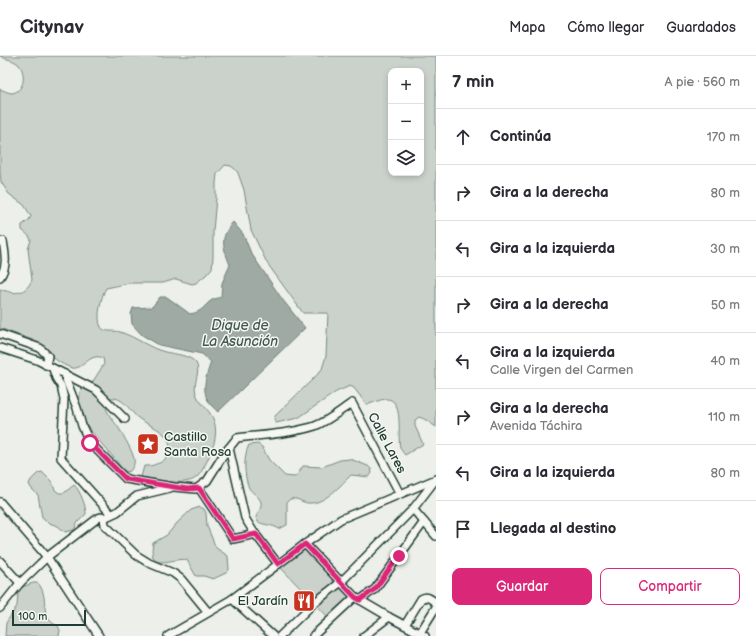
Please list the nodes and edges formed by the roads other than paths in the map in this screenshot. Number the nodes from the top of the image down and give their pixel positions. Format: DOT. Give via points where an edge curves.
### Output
graph roads {
  1 [pos="2,241"];
  2 [pos="0,277"];
  3 [pos="0,334"];
  4 [pos="0,348"];
  5 [pos="50,367"];
  6 [pos="64,374"];
  7 [pos="124,419"];
  8 [pos="229,448"];
  9 [pos="436,478"];
  10 [pos="174,487"];
  11 [pos="199,488"];
  12 [pos="400,494"];
  13 [pos="0,502"];
  14 [pos="413,509"];
  15 [pos="111,514"];
  16 [pos="104,518"];
  17 [pos="424,522"];
  18 [pos="256,534"];
  19 [pos="436,536"];
  20 [pos="305,544"];
  21 [pos="47,557"];
  22 [pos="0,561"];
  23 [pos="278,564"];
  24 [pos="341,582"];
  25 [pos="20,583"];
  26 [pos="358,598"];
  27 [pos="232,599"];
  28 [pos="436,603"];
  29 [pos="436,607"];
  30 [pos="0,608"];
  31 [pos="208,612"];
  32 [pos="389,617"];
  33 [pos="404,625"];
  34 [pos="421,635"];
  35 [pos="99,636"];
  36 [pos="168,636"];
  37 [pos="273,636"];
  38 [pos="280,636"];
  39 [pos="313,636"];
  40 [pos="364,636"];
  1 -- 2 [label="street" via="5,264"];
  3 -- 5 [label="street" via="40,348 48,356"];
  4 -- 5 [label="street"];
  5 -- 6 [label="street"];
  5 -- 15 [label="street" via="61,386 64,399 60,458"];
  6 -- 7 [label="street" via="96,390"];
  6 -- 10 [label="street" via="90,443 126,479"];
  8 -- 11 [label="street"];
  8 -- 12 [label="street, Calle Lares" via="237,438 315,426 352,403"];
  8 -- 18 [label="street" via="245,518"];
  9 -- 12 [label="street"];
  9 -- 14 [label="street"];
  10 -- 11 [label="street"];
  10 -- 15 [label="street" via="137,496"];
  11 -- 18 [label="street" via="233,539"];
  12 -- 20 [label="street" via="341,519"];
  13 -- 21 [label="street"];
  14 -- 17 [label="street"];
  14 -- 24 [label="street"];
  15 -- 16 [label="street"];
  16 -- 21 [label="street" via="98,518"];
  16 -- 31 [label="street" via="105,525 136,555 173,573"];
  17 -- 19 [label="street"];
  17 -- 26 [label="street" via="375,589"];
  18 -- 23 [label="street"];
  20 -- 23 [label="street"];
  20 -- 24 [label="street"];
  21 -- 25 [label="street"];
  21 -- 35 [label="street"];
  22 -- 25 [label="street"];
  23 -- 27 [label="street"];
  24 -- 26 [label="street"];
  24 -- 38 [label="street" via="314,603"];
  25 -- 30 [label="street"];
  26 -- 32 [label="street"];
  26 -- 39 [label="street"];
  27 -- 31 [label="street"];
  27 -- 37 [label="street"];
  28 -- 33 [label="street" via="428,598 421,599"];
  29 -- 34 [label="street"];
  31 -- 36 [label="street"];
  32 -- 33 [label="street"];
  32 -- 40 [label="street"];
  33 -- 34 [label="street"];
}
